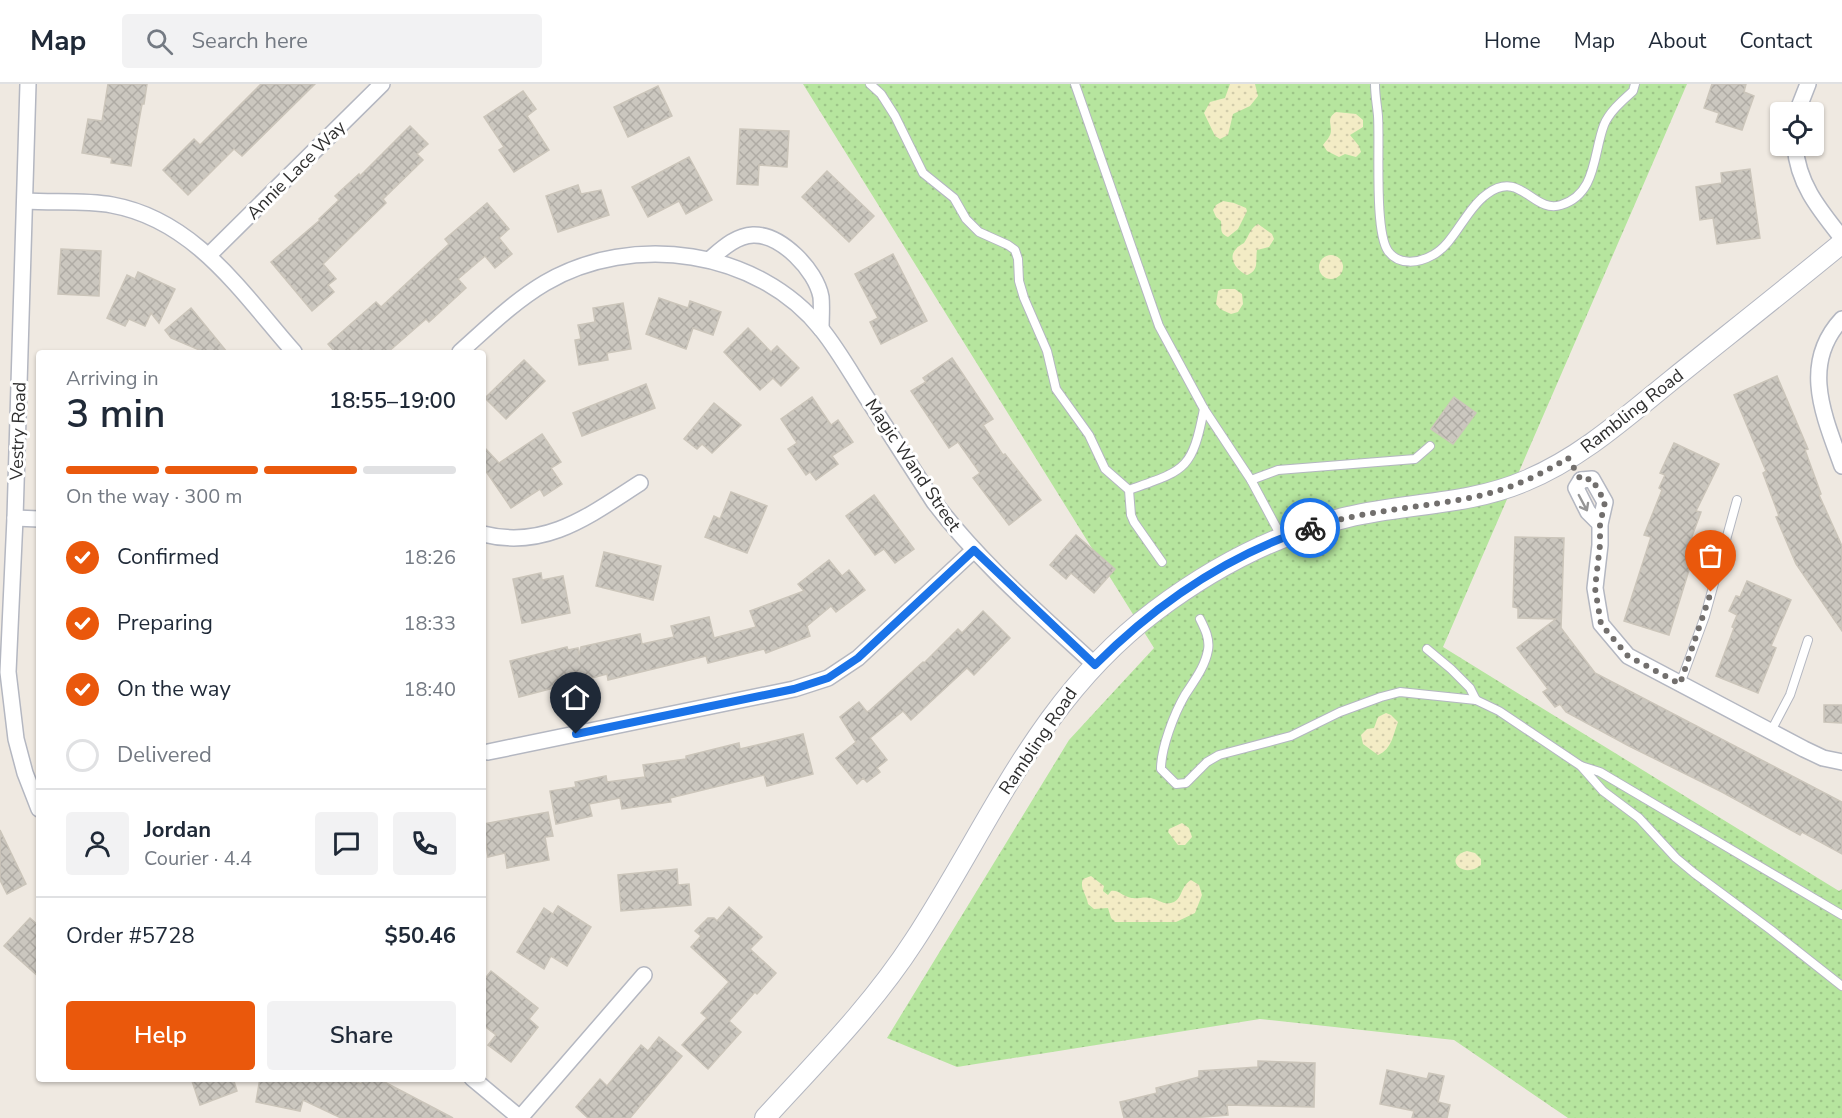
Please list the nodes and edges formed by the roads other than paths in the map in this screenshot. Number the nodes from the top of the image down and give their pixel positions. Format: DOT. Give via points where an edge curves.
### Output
graph roads {
  1 [pos="28,84"];
  2 [pos="382,84"];
  3 [pos="870,84"];
  4 [pos="1075,84"];
  5 [pos="1375,84"];
  6 [pos="1635,84"];
  7 [pos="1808,84"];
  8 [pos="1801,102"];
  9 [pos="1797,156"];
  10 [pos="25,201"];
  11 [pos="1842,238"];
  12 [pos="1842,243"];
  13 [pos="209,255"];
  14 [pos="709,260"];
  15 [pos="1842,319"];
  16 [pos="821,329"];
  17 [pos="292,350"];
  18 [pos="462,350"];
  19 [pos="1204,409"];
  20 [pos="1430,446"];
  21 [pos="1568,458"];
  22 [pos="1842,466"];
  23 [pos="1251,480"];
  24 [pos="640,483"];
  25 [pos="1129,490"];
  26 [pos="1737,500"];
  27 [pos="15,518"];
  28 [pos="36,519"];
  29 [pos="486,534"];
  30 [pos="1282,538"];
  31 [pos="974,550"];
  32 [pos="1162,562"];
  33 [pos="1200,619"];
  34 [pos="1808,640"];
  35 [pos="1427,649"];
  36 [pos="1095,665"];
  37 [pos="1680,684"];
  38 [pos="1476,700"];
  39 [pos="1771,731"];
  40 [pos="488,752"];
  41 [pos="1842,762"];
  42 [pos="1581,766"];
  43 [pos="36,801"];
  44 [pos="1842,915"];
  45 [pos="644,975"];
  46 [pos="1842,986"];
  47 [pos="477,1082"];
  48 [pos="520,1118"];
  49 [pos="765,1118"];
  1 -- 10 [label="street, Vestry Road"];
  2 -- 13 [label="street, Annie Lace Way"];
  3 -- 25 [label="lane" via="895,116 923,173 954,198 979,232 1014,250 1023,298 1047,351 1056,389 1089,435 1105,469"];
  4 -- 19 [label="lane" via="1159,326"];
  5 -- 6 [label="lane" via="1383,238 1388,251 1408,262 1432,256 1443,248 1473,206 1498,188 1521,189 1550,207 1576,196 1590,178 1604,124"];
  7 -- 8 [label="street"];
  9 -- 11 [label="street" via="1809,194"];
  10 -- 13 [label="street" via="131,209 171,226"];
  10 -- 27 [label="street, Vestry Road"];
  12 -- 21 [label="street, Rambling Road" via="1605,434"];
  13 -- 17 [label="street"];
  14 -- 16 [label="street, Magic Wand Street" via="747,273 776,289"];
  14 -- 16 [label="street" via="727,245 752,235 778,242 813,278 820,296"];
  14 -- 18 [label="street, Magic Wand Street" via="642,255 576,268 527,294"];
  15 -- 22 [label="street" via="1824,342 1818,379 1819,397"];
  16 -- 31 [label="street, Magic Wand Street" via="934,502"];
  19 -- 23 [label="lane"];
  19 -- 25 [label="lane" via="1198,441 1188,461 1167,476"];
  20 -- 23 [label="lane" via="1415,459 1278,470"];
  21 -- 30 [label="street, Rambling Road" via="1539,475 1475,497 1349,517"];
  21 -- 37 [label="street" via="1581,480 1592,479 1605,502 1595,588 1601,624 1628,656"];
  23 -- 30 [label="lane"];
  24 -- 29 [label="street" via="583,519 548,534 510,538"];
  25 -- 32 [label="lane" via="1134,522"];
  26 -- 37 [label="lane" via="1705,616"];
  27 -- 28 [label="street"];
  27 -- 43 [label="street, Vestry Road" via="10,705 22,762"];
  30 -- 36 [label="street, Rambling Road" via="1223,566 1178,595 1131,630"];
  31 -- 36 [label="street, Magic Wand Street"];
  31 -- 40 [label="street" via="858,658 828,678 794,689"];
  33 -- 38 [label="lane" via="1208,637 1208,650 1177,710 1161,758 1161,770 1176,784 1186,783 1219,754 1291,736 1381,697 1400,692"];
  34 -- 39 [label="lane" via="1790,695"];
  35 -- 38 [label="lane" via="1458,675"];
  36 -- 49 [label="street, Rambling Road" via="1032,743 896,969"];
  37 -- 39 [label="street"];
  38 -- 42 [label="lane"];
  39 -- 41 [label="street" via="1823,758"];
  42 -- 44 [label="lane" via="1600,772"];
  42 -- 46 [label="lane" via="1676,858"];
  45 -- 48 [label="street"];
  47 -- 48 [label="street"];
}
